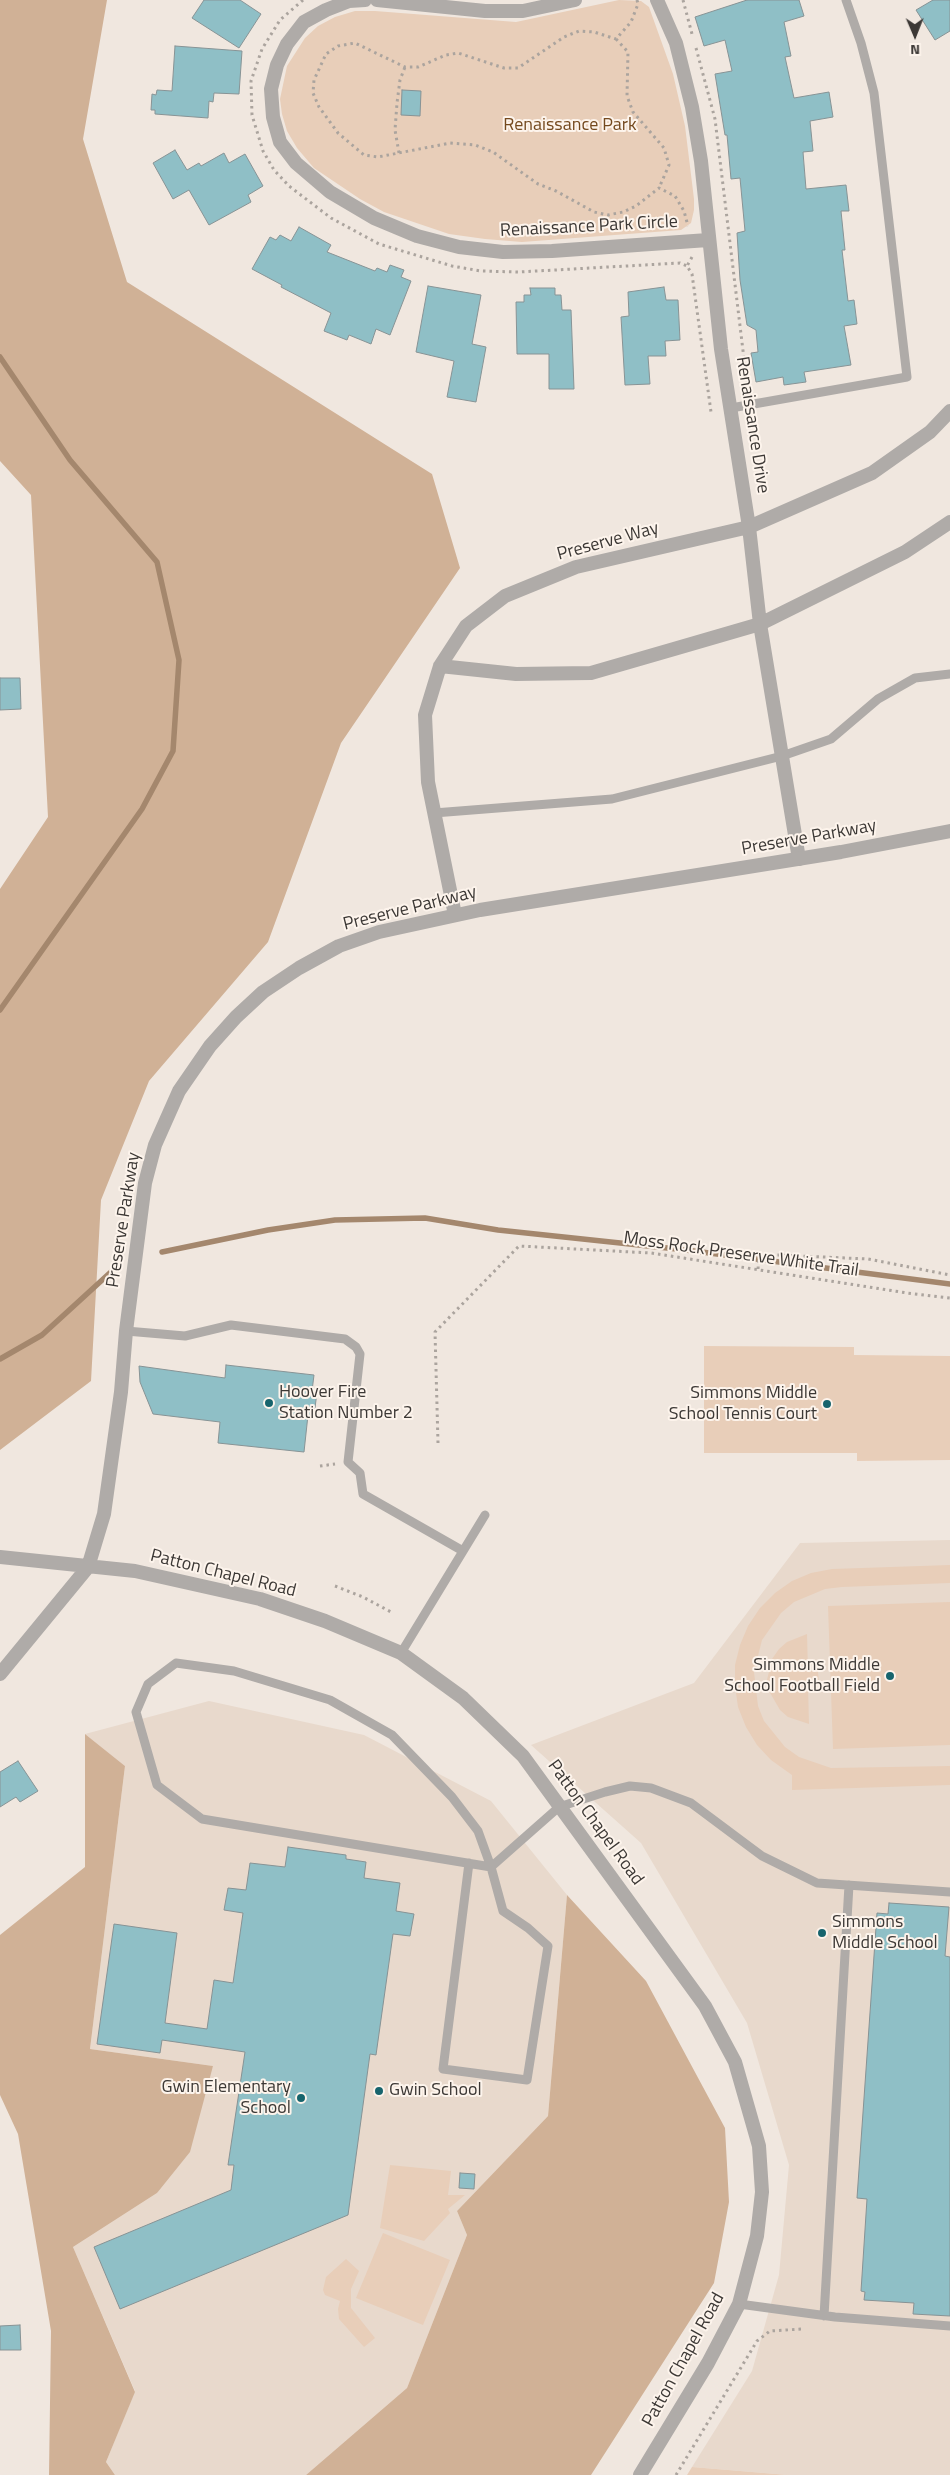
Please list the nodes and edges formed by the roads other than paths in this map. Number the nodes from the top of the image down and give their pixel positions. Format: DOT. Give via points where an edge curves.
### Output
graph roads {
  1 [pos="365,0"];
  2 [pos="377,0"];
  3 [pos="575,0"];
  4 [pos="657,0"];
  5 [pos="846,0"];
  6 [pos="708,240"];
  7 [pos="731,408"];
  8 [pos="950,410"];
  9 [pos="950,522"];
  10 [pos="749,527"];
  11 [pos="760,624"];
  12 [pos="440,666"];
  13 [pos="950,674"];
  14 [pos="782,756"];
  15 [pos="434,813"];
  16 [pos="950,831"];
  17 [pos="799,859"];
  18 [pos="454,916"];
  19 [pos="126,1331"];
  20 [pos="485,1514"];
  21 [pos="463,1551"];
  22 [pos="0,1557"];
  23 [pos="88,1567"];
  24 [pos="401,1653"];
  25 [pos="0,1674"];
  26 [pos="559,1807"];
  27 [pos="469,1863"];
  28 [pos="491,1867"];
  29 [pos="849,1885"];
  30 [pos="950,1892"];
  31 [pos="739,2304"];
  32 [pos="824,2316"];
  33 [pos="950,2326"];
  34 [pos="640,2475"];
  1 -- 6 [label="street, Renaissance Park Circle" via="349,1 304,22 283,51 271,90 273,117 280,142 296,163 330,192 374,218 417,236 459,247 502,252 552,251"];
  2 -- 3 [label="street" via="524,11"];
  4 -- 6 [label="street, Renaissance Drive" via="676,43 692,107"];
  5 -- 7 [label="lane" via="874,93 907,377"];
  6 -- 7 [label="street, Renaissance Drive"];
  7 -- 10 [label="street, Renaissance Drive"];
  8 -- 10 [label="street, Preserve Way" via="930,432 872,473"];
  9 -- 11 [label="street" via="905,552"];
  10 -- 11 [label="street, Renaissance Drive"];
  10 -- 12 [label="street, Preserve Way" via="576,567 505,596 466,626"];
  11 -- 12 [label="street" via="591,673 516,674"];
  11 -- 14 [label="street, Renaissance Drive"];
  12 -- 15 [label="street, Preserve Way" via="425,715 428,782"];
  13 -- 14 [label="lane" via="915,678 878,699 831,739"];
  14 -- 15 [label="lane" via="612,799"];
  14 -- 17 [label="street, Renaissance Drive"];
  15 -- 18 [label="street, Preserve Way"];
  16 -- 17 [label="street, Preserve Parkway"];
  17 -- 18 [label="street, Preserve Parkway"];
  18 -- 19 [label="street, Preserve Parkway" via="379,932 339,946 263,992 210,1046 180,1091 155,1146 145,1183"];
  19 -- 21 [label="lane" via="185,1336 231,1324 345,1339 360,1354 348,1462 360,1473 363,1494"];
  19 -- 23 [label="street, Preserve Parkway" via="104,1514"];
  20 -- 21 [label="lane"];
  21 -- 24 [label="lane"];
  22 -- 23 [label="street, Patton Chapel Road"];
  23 -- 24 [label="street, Patton Chapel Road" via="135,1571 260,1599 325,1621"];
  23 -- 25 [label="street"];
  24 -- 26 [label="street, Patton Chapel Road" via="463,1698 483,1717 523,1756"];
  26 -- 28 [label="lane"];
  26 -- 29 [label="lane" via="630,1786 652,1788 691,1803 762,1856 792,1872 817,1883"];
  26 -- 31 [label="street, Patton Chapel Road" via="705,2006 735,2062 759,2146 762,2192 756,2236"];
  27 -- 28 [label="lane"];
  27 -- 28 [label="lane" via="443,2069 527,2080 548,1946 503,1911"];
  27 -- 28 [label="lane" via="202,1820 157,1785 136,1712 148,1684 176,1663 234,1671 330,1700 392,1735 452,1798 478,1831"];
  29 -- 30 [label="lane"];
  29 -- 32 [label="lane"];
  31 -- 32 [label="lane"];
  31 -- 34 [label="street, Patton Chapel Road" via="708,2363"];
  32 -- 33 [label="lane"];
}
